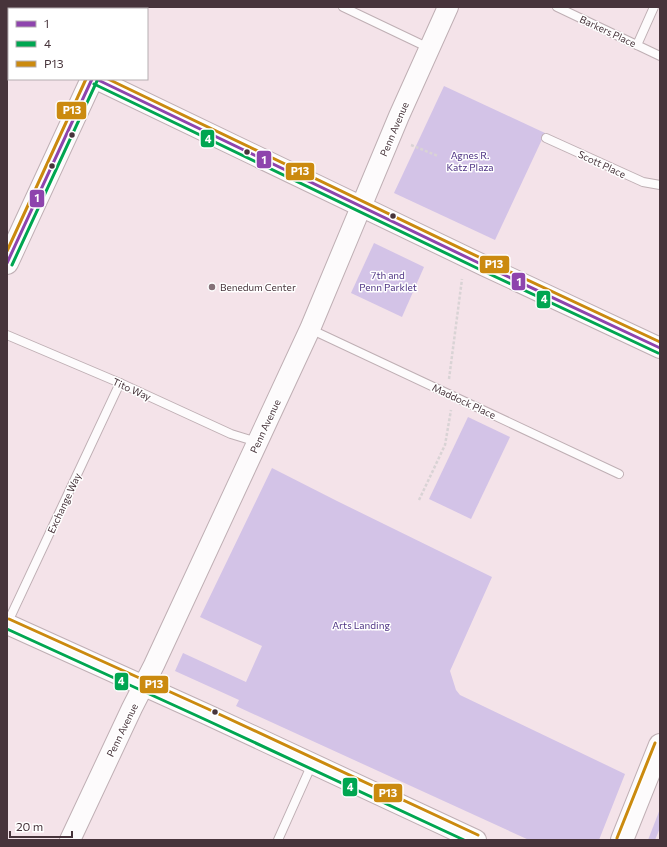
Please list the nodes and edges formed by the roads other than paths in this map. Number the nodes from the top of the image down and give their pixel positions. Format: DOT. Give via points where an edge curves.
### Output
graph roads {
  1 [pos="343,7"];
  2 [pos="448,7"];
  3 [pos="557,7"];
  4 [pos="654,7"];
  5 [pos="637,45"];
  6 [pos="429,48"];
  7 [pos="660,56"];
  8 [pos="92,80"];
  9 [pos="98,80"];
  10 [pos="546,138"];
  11 [pos="660,185"];
  12 [pos="361,206"];
  13 [pos="7,259"];
  14 [pos="310,329"];
  15 [pos="7,335"];
  16 [pos="660,348"];
  17 [pos="120,383"];
  18 [pos="258,442"];
  19 [pos="619,474"];
  20 [pos="7,624"];
  21 [pos="144,686"];
  22 [pos="660,745"];
  23 [pos="313,764"];
  24 [pos="70,840"];
  25 [pos="278,840"];
  26 [pos="476,840"];
  27 [pos="622,840"];
  1 -- 6 [label="lane"];
  2 -- 6 [label="street, Penn Avenue"];
  3 -- 5 [label="lane, Barkers Place"];
  4 -- 5 [label="lane"];
  5 -- 7 [label="lane, Barkers Place"];
  6 -- 12 [label="street, Penn Avenue"];
  8 -- 13 [label="main road" via="32,211"];
  9 -- 12 [label="street"];
  10 -- 11 [label="lane, Scott Place" via="643,182"];
  12 -- 14 [label="street, Penn Avenue"];
  12 -- 16 [label="street"];
  14 -- 18 [label="street, Penn Avenue"];
  14 -- 19 [label="lane, Maddock Place"];
  15 -- 17 [label="lane, Tito Way"];
  17 -- 18 [label="lane, Tito Way" via="230,434"];
  17 -- 20 [label="lane, Exchange Way"];
  18 -- 21 [label="street, Penn Avenue"];
  20 -- 21 [label="street"];
  21 -- 23 [label="street"];
  21 -- 24 [label="street, Penn Avenue"];
  22 -- 27 [label="main road"];
  23 -- 25 [label="lane"];
  23 -- 26 [label="street"];
}
